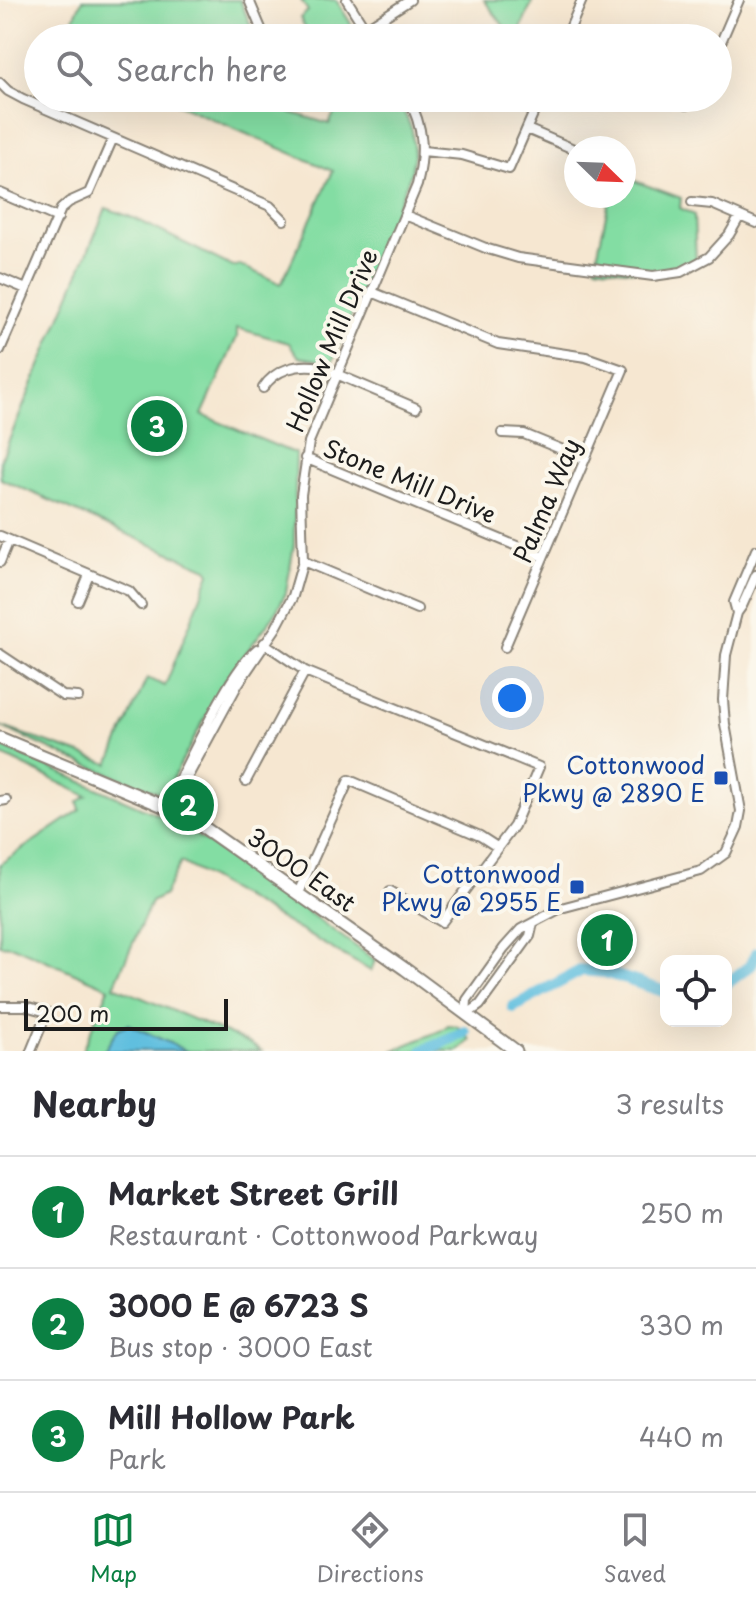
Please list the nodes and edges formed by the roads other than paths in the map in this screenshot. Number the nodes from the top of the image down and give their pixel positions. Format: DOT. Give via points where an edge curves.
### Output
graph roads {
  1 [pos="249,0"];
  2 [pos="347,0"];
  3 [pos="410,0"];
  4 [pos="582,0"];
  5 [pos="739,0"];
  6 [pos="259,24"];
  7 [pos="362,24"];
  8 [pos="373,24"];
  9 [pos="572,24"];
  10 [pos="729,24"];
  11 [pos="0,83"];
  12 [pos="24,99"];
  13 [pos="54,112"];
  14 [pos="414,112"];
  15 [pos="534,112"];
  16 [pos="527,129"];
  17 [pos="113,138"];
  18 [pos="564,145"];
  19 [pos="423,151"];
  20 [pos="0,193"];
  21 [pos="692,202"];
  22 [pos="405,215"];
  23 [pos="740,216"];
  24 [pos="58,218"];
  25 [pos="284,220"];
  26 [pos="756,223"];
  27 [pos="0,278"];
  28 [pos="26,289"];
  29 [pos="372,292"];
  30 [pos="0,350"];
  31 [pos="337,374"];
  32 [pos="263,388"];
  33 [pos="416,408"];
  34 [pos="502,433"];
  35 [pos="305,458"];
  36 [pos="585,459"];
  37 [pos="0,536"];
  38 [pos="9,540"];
  39 [pos="756,550"];
  40 [pos="543,557"];
  41 [pos="303,561"];
  42 [pos="0,562"];
  43 [pos="89,575"];
  44 [pos="756,575"];
  45 [pos="78,601"];
  46 [pos="141,605"];
  47 [pos="417,609"];
  48 [pos="737,613"];
  49 [pos="264,643"];
  50 [pos="505,647"];
  51 [pos="0,654"];
  52 [pos="305,671"];
  53 [pos="78,697"];
  54 [pos="0,738"];
  55 [pos="246,781"];
  56 [pos="171,803"];
  57 [pos="497,847"];
  58 [pos="390,891"];
  59 [pos="298,893"];
  60 [pos="533,923"];
  61 [pos="0,1006"];
  62 [pos="466,1015"];
  63 [pos="31,1051"];
  64 [pos="516,1051"];
  1 -- 6 [label="street"];
  2 -- 7 [label="street"];
  3 -- 8 [label="street"];
  4 -- 9 [label="street"];
  5 -- 10 [label="street"];
  11 -- 12 [label="street"];
  13 -- 17 [label="street"];
  14 -- 19 [label="street, Hollow Mill Drive"];
  15 -- 16 [label="street"];
  16 -- 18 [label="street"];
  16 -- 19 [label="street" via="509,169 462,155"];
  17 -- 24 [label="street" via="89,193 65,205"];
  17 -- 25 [label="street" via="270,206"];
  19 -- 22 [label="street, Hollow Mill Drive"];
  20 -- 24 [label="street"];
  21 -- 23 [label="street"];
  22 -- 23 [label="street" via="518,258 653,276 681,272 709,257"];
  22 -- 29 [label="street, Hollow Mill Drive"];
  23 -- 26 [label="street"];
  24 -- 28 [label="street"];
  27 -- 28 [label="street"];
  28 -- 30 [label="street"];
  29 -- 31 [label="street, Hollow Mill Drive"];
  29 -- 36 [label="street, Palma Way" via="498,344 586,357 623,370"];
  31 -- 32 [label="street" via="299,366 275,374"];
  31 -- 33 [label="street"];
  31 -- 35 [label="street, Hollow Mill Drive"];
  34 -- 36 [label="street" via="524,434"];
  35 -- 40 [label="street, Stone Mill Drive"];
  35 -- 41 [label="street, Hollow Mill Drive"];
  36 -- 40 [label="street, Palma Way"];
  37 -- 38 [label="street"];
  38 -- 42 [label="street"];
  38 -- 43 [label="street"];
  39 -- 48 [label="street" via="734,602"];
  40 -- 50 [label="street, Palma Way"];
  41 -- 47 [label="street"];
  41 -- 49 [label="street, Hollow Mill Drive" via="287,610"];
  43 -- 45 [label="street"];
  43 -- 46 [label="street" via="129,591"];
  44 -- 48 [label="street"];
  48 -- 60 [label="street" via="726,655 723,700 741,811 726,853 701,871 561,908"];
  49 -- 52 [label="street"];
  49 -- 56 [label="street, Hollow Mill Drive"];
  51 -- 53 [label="street" via="63,696"];
  52 -- 55 [label="street"];
  52 -- 57 [label="street" via="539,767 514,826"];
  54 -- 56 [label="main road, 3000 East"];
  56 -- 59 [label="main road, 3000 East"];
  57 -- 58 [label="street" via="442,922"];
  57 -- 59 [label="street" via="349,780"];
  59 -- 62 [label="main road, 3000 East"];
  60 -- 62 [label="street" via="530,936 480,1005"];
  60 -- 62 [label="street" via="504,948 467,1000"];
  61 -- 63 [label="street" via="47,1012"];
  62 -- 64 [label="main road, 3000 East"];
}
